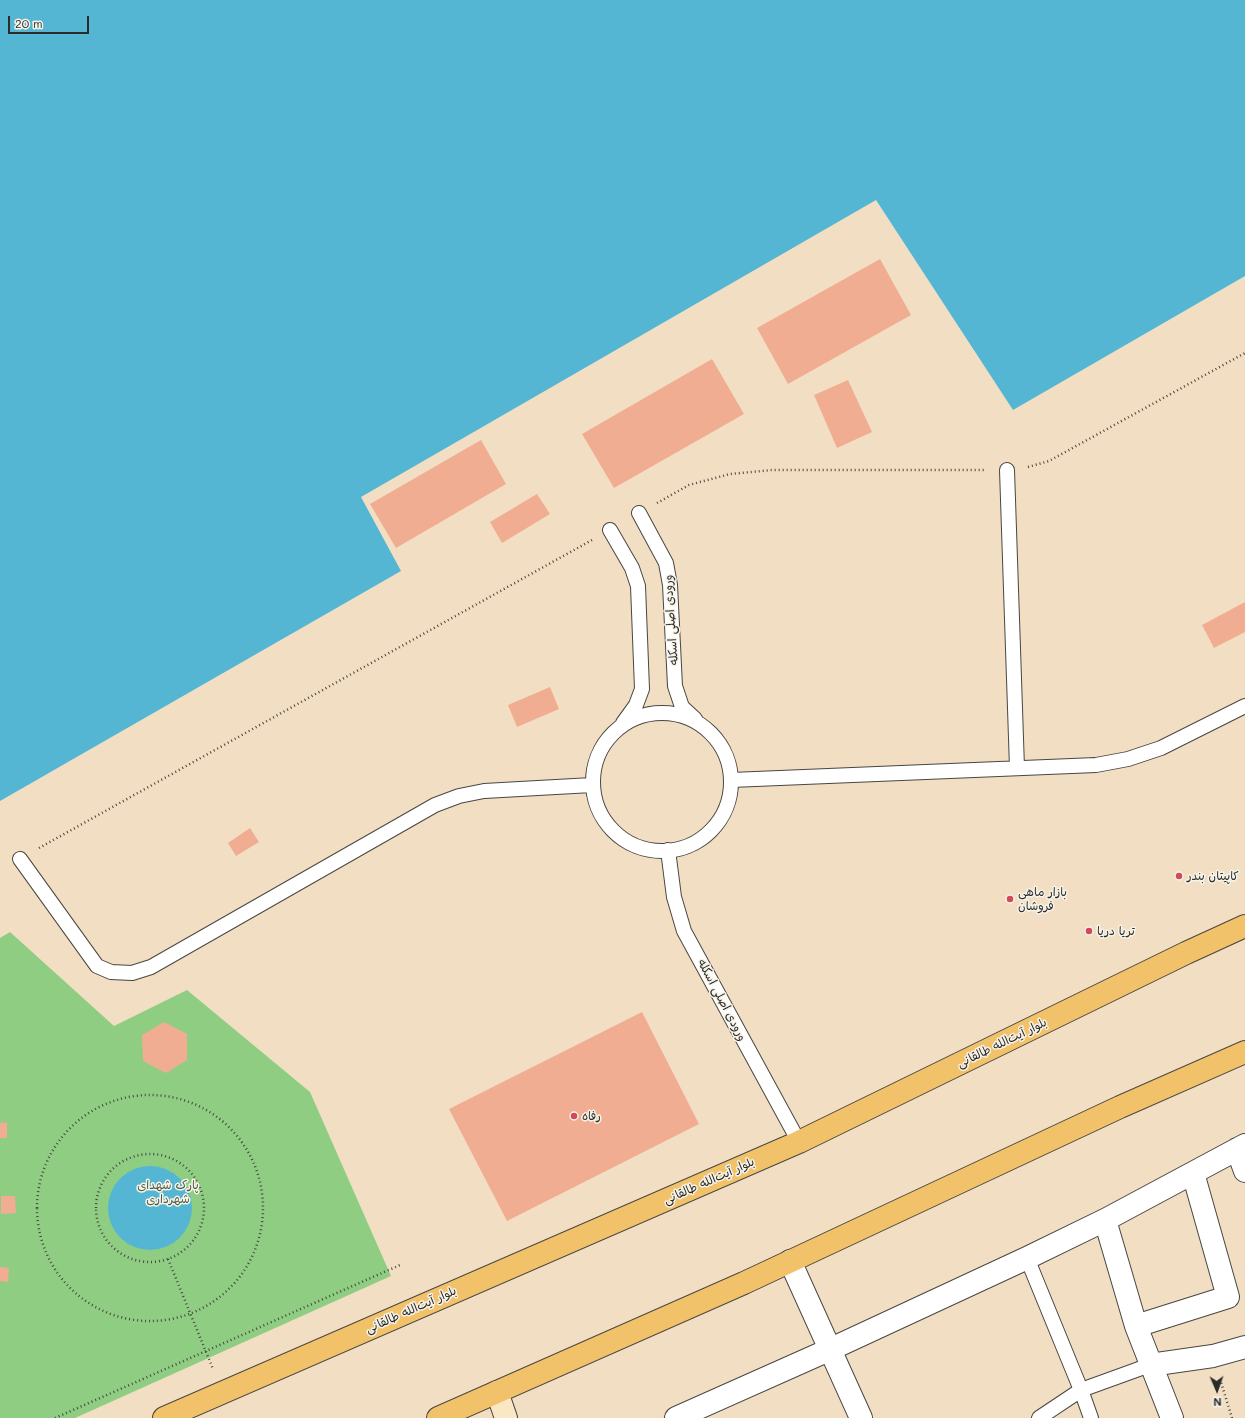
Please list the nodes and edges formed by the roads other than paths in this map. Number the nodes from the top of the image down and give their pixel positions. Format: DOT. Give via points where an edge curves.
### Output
graph roads {
  1 [pos="1007,470"];
  2 [pos="639,513"];
  3 [pos="610,530"];
  4 [pos="1245,706"];
  5 [pos="701,725"];
  6 [pos="619,728"];
  7 [pos="1017,768"];
  8 [pos="731,780"];
  9 [pos="592,785"];
  10 [pos="668,850"];
  11 [pos="20,859"];
  12 [pos="1245,926"];
  13 [pos="1245,1052"];
  14 [pos="799,1142"];
  15 [pos="1241,1147"];
  16 [pos="1245,1170"];
  17 [pos="1193,1172"];
  18 [pos="1105,1220"];
  19 [pos="1027,1258"];
  20 [pos="790,1261"];
  21 [pos="1136,1326"];
  22 [pos="1245,1347"];
  23 [pos="831,1349"];
  24 [pos="1150,1365"];
  25 [pos="1082,1390"];
  26 [pos="497,1392"];
  27 [pos="164,1418"];
  28 [pos="438,1418"];
  29 [pos="506,1418"];
  30 [pos="676,1418"];
  31 [pos="861,1418"];
  32 [pos="1039,1418"];
  33 [pos="1091,1418"];
  34 [pos="1172,1418"];
  1 -- 7 [label="lane"];
  2 -- 5 [label="lane, ورودی اصلی اسکله" via="666,563 670,585 675,686 682,707"];
  3 -- 6 [label="lane" via="632,568 638,586 642,689 636,705"];
  4 -- 7 [label="lane" via="1161,748 1128,759 1096,765"];
  5 -- 6 [label="lane" via="681,716 659,713 638,718"];
  5 -- 8 [label="lane" via="717,740 727,759"];
  6 -- 9 [label="lane" via="604,744 595,764"];
  7 -- 8 [label="lane"];
  8 -- 10 [label="lane" via="728,804 716,825 699,841 676,850"];
  9 -- 10 [label="lane" via="598,809 610,829 629,844 652,851"];
  9 -- 11 [label="lane" via="484,791 441,803 151,967 132,973 111,972 97,966"];
  10 -- 14 [label="lane, ورودی اصلی اسکله" via="674,897 684,931"];
  12 -- 14 [label="main road, بلوار آیت‌الله طالقانی"];
  13 -- 20 [label="main road" via="1120,1107"];
  14 -- 27 [label="main road, بلوار آیت‌الله طالقانی"];
  15 -- 16 [label="street"];
  15 -- 17 [label="street"];
  17 -- 18 [label="street"];
  17 -- 21 [label="street" via="1228,1296"];
  18 -- 19 [label="street"];
  18 -- 21 [label="street"];
  19 -- 23 [label="street"];
  19 -- 25 [label="lane"];
  20 -- 23 [label="street"];
  20 -- 26 [label="main road"];
  21 -- 24 [label="street"];
  22 -- 24 [label="street" via="1213,1356"];
  23 -- 30 [label="street"];
  23 -- 31 [label="street"];
  24 -- 25 [label="lane"];
  24 -- 34 [label="street"];
  25 -- 32 [label="lane"];
  25 -- 33 [label="lane"];
  26 -- 28 [label="main road"];
  26 -- 29 [label="street"];
}
